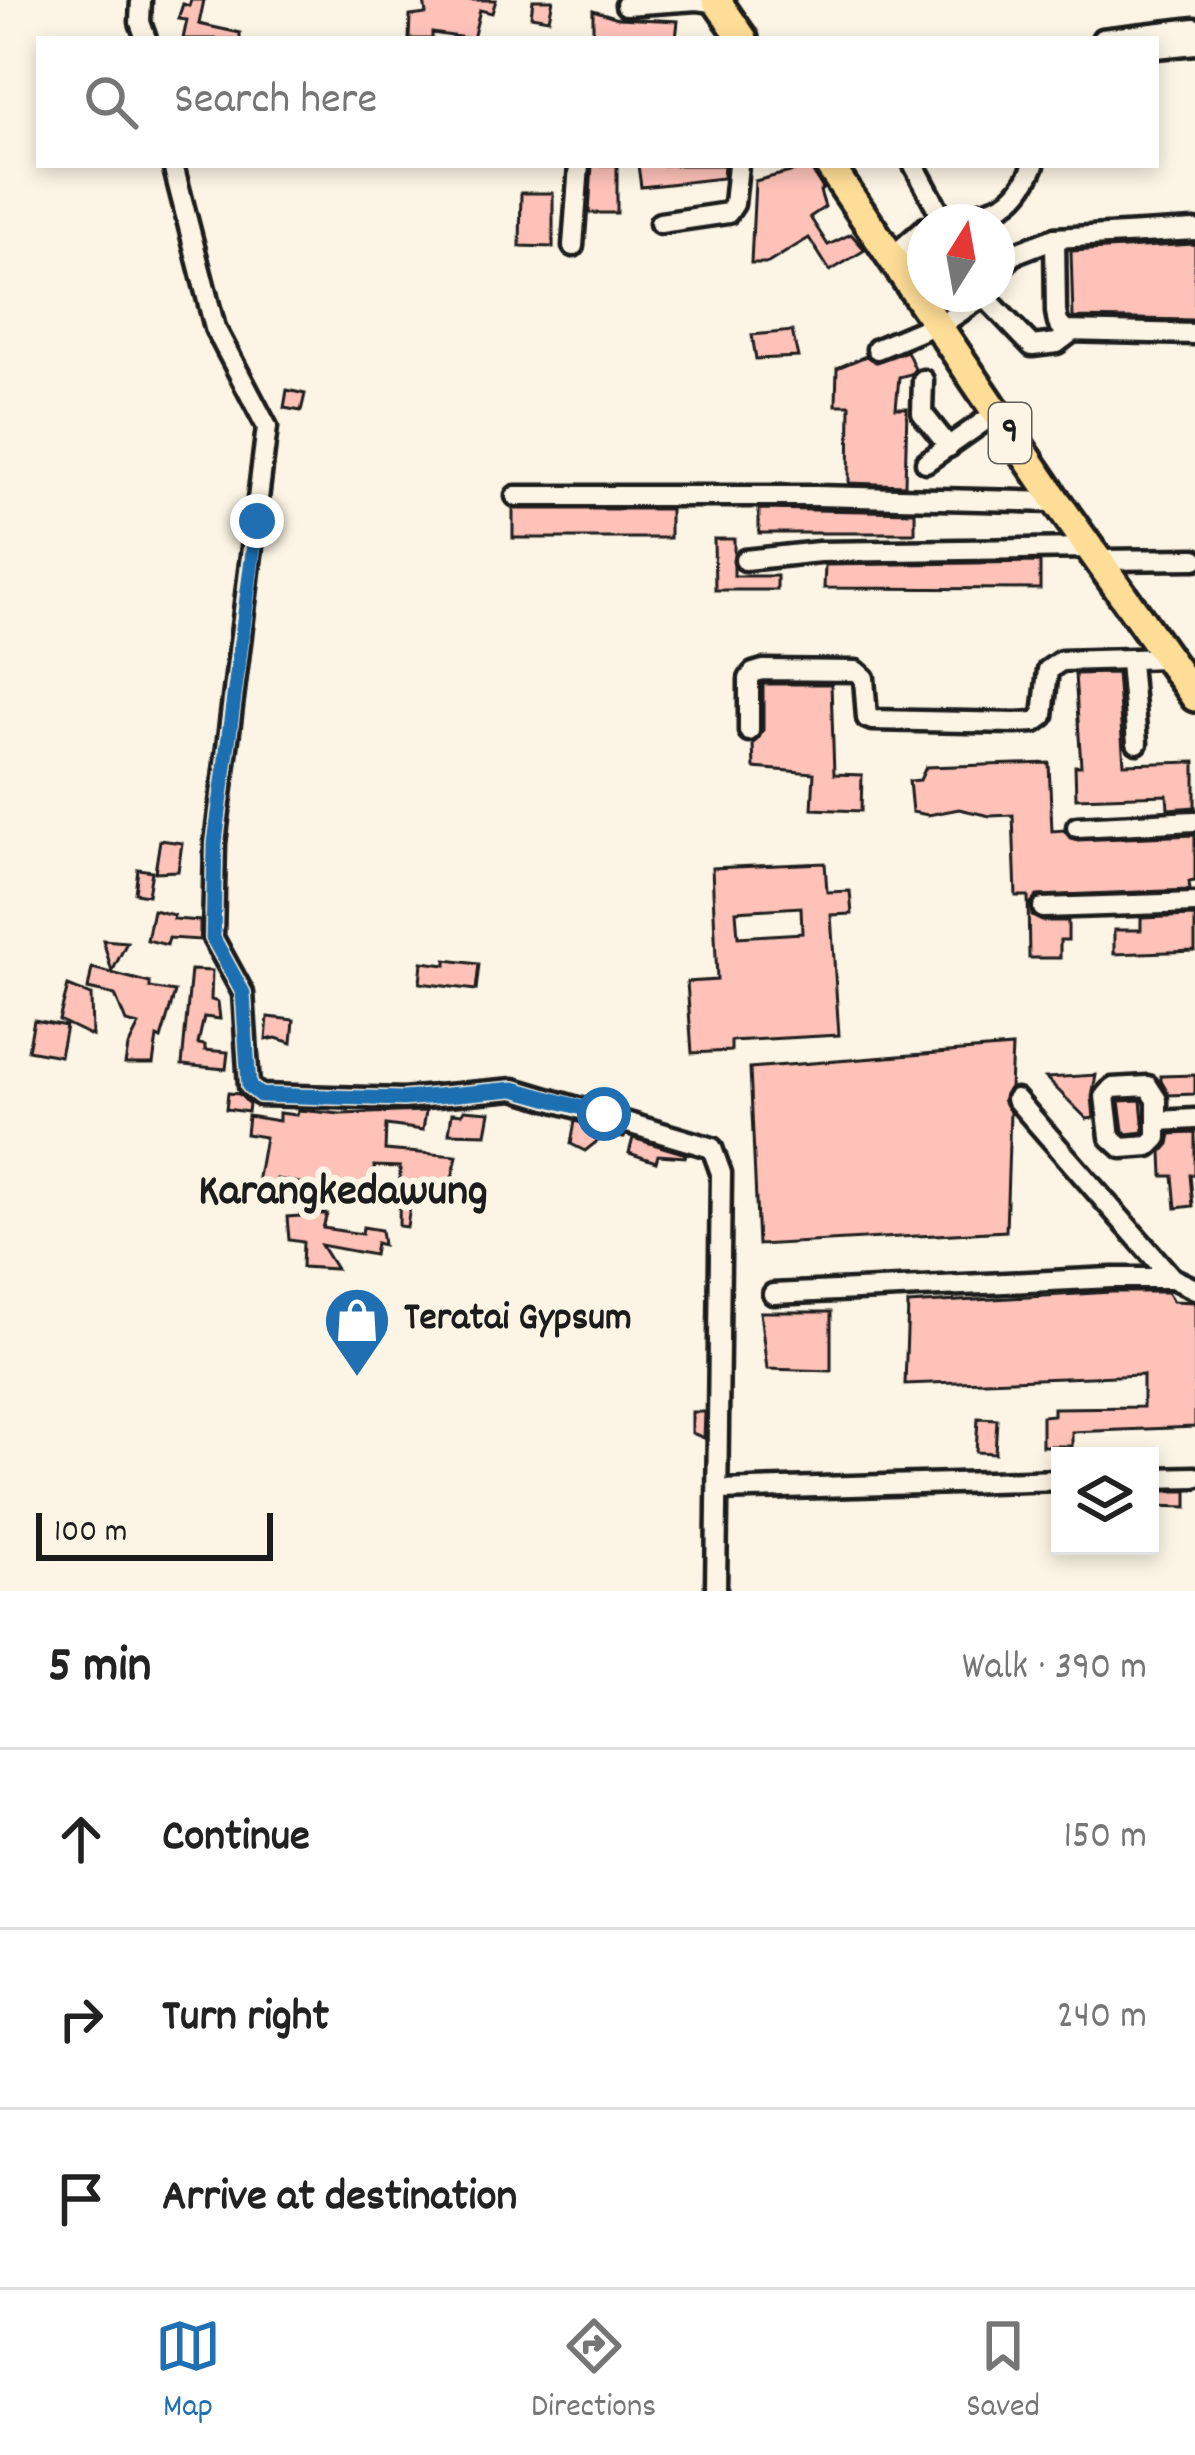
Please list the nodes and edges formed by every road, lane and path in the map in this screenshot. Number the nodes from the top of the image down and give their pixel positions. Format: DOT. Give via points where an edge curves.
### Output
graph roads {
  1 [pos="141,0"];
  2 [pos="717,2"];
  3 [pos="626,4"];
  4 [pos="1195,28"];
  5 [pos="145,36"];
  6 [pos="741,36"];
  7 [pos="1127,36"];
  8 [pos="1195,44"];
  9 [pos="1159,48"];
  10 [pos="174,168"];
  11 [pos="579,168"];
  12 [pos="738,168"];
  13 [pos="831,168"];
  14 [pos="915,168"];
  15 [pos="1032,168"];
  16 [pos="928,204"];
  17 [pos="1005,204"];
  18 [pos="660,223"];
  19 [pos="1195,230"];
  20 [pos="1055,238"];
  21 [pos="907,245"];
  22 [pos="573,246"];
  23 [pos="1015,254"];
  24 [pos="891,258"];
  25 [pos="956,312"];
  26 [pos="1001,312"];
  27 [pos="935,323"];
  28 [pos="1069,334"];
  29 [pos="1195,334"];
  30 [pos="877,349"];
  31 [pos="923,380"];
  32 [pos="996,413"];
  33 [pos="949,447"];
  34 [pos="926,462"];
  35 [pos="516,496"];
  36 [pos="1057,502"];
  37 [pos="1096,554"];
  38 [pos="1195,559"];
  39 [pos="745,560"];
  40 [pos="1168,658"];
  41 [pos="1130,662"];
  42 [pos="1195,697"];
  43 [pos="749,731"];
  44 [pos="1137,743"];
  45 [pos="1195,821"];
  46 [pos="1077,827"];
  47 [pos="1195,903"];
  48 [pos="1043,908"];
  49 [pos="1016,1099"];
  50 [pos="1195,1120"];
  51 [pos="1158,1121"];
  52 [pos="1172,1278"];
  53 [pos="1195,1289"];
  54 [pos="773,1294"];
  55 [pos="1195,1477"];
  56 [pos="1159,1478"];
  57 [pos="1051,1480"];
  58 [pos="719,1490"];
  59 [pos="716,1591"];
  1 -- 5 [label="street"];
  2 -- 3 [label="street"];
  2 -- 6 [label="highway"];
  4 -- 7 [label="street"];
  8 -- 9 [label="street"];
  10 -- 58 [label="street" via="214,328 267,427 215,843 213,938 243,993 249,1086 260,1095 362,1100 514,1089 712,1148 721,1173"];
  11 -- 22 [label="street"];
  12 -- 18 [label="street" via="728,213"];
  13 -- 24 [label="highway, 9"];
  14 -- 16 [label="street"];
  15 -- 17 [label="street"];
  19 -- 20 [label="street"];
  20 -- 23 [label="street"];
  20 -- 28 [label="street" via="1058,323"];
  21 -- 24 [label="street"];
  24 -- 27 [label="highway, 9"];
  25 -- 27 [label="street"];
  26 -- 28 [label="street" via="1032,346"];
  27 -- 30 [label="street"];
  27 -- 32 [label="highway, 9"];
  28 -- 29 [label="street"];
  31 -- 33 [label="street" via="922,413"];
  32 -- 33 [label="street"];
  32 -- 36 [label="highway, 9"];
  33 -- 34 [label="street"];
  35 -- 36 [label="street"];
  36 -- 37 [label="highway, 9"];
  37 -- 38 [label="street"];
  37 -- 39 [label="street" via="819,552"];
  37 -- 40 [label="highway, 9"];
  40 -- 41 [label="street"];
  40 -- 42 [label="highway, 9"];
  41 -- 43 [label="street" via="1061,661 1048,670 1043,716 1015,723 872,721 856,671 763,670 749,679"];
  41 -- 44 [label="street"];
  45 -- 46 [label="street"];
  47 -- 48 [label="street"];
  49 -- 52 [label="street"];
  50 -- 51 [label="street"];
  52 -- 53 [label="street"];
  52 -- 54 [label="street"];
  55 -- 56 [label="street"];
  57 -- 58 [label="street"];
  58 -- 59 [label="street"];
}
